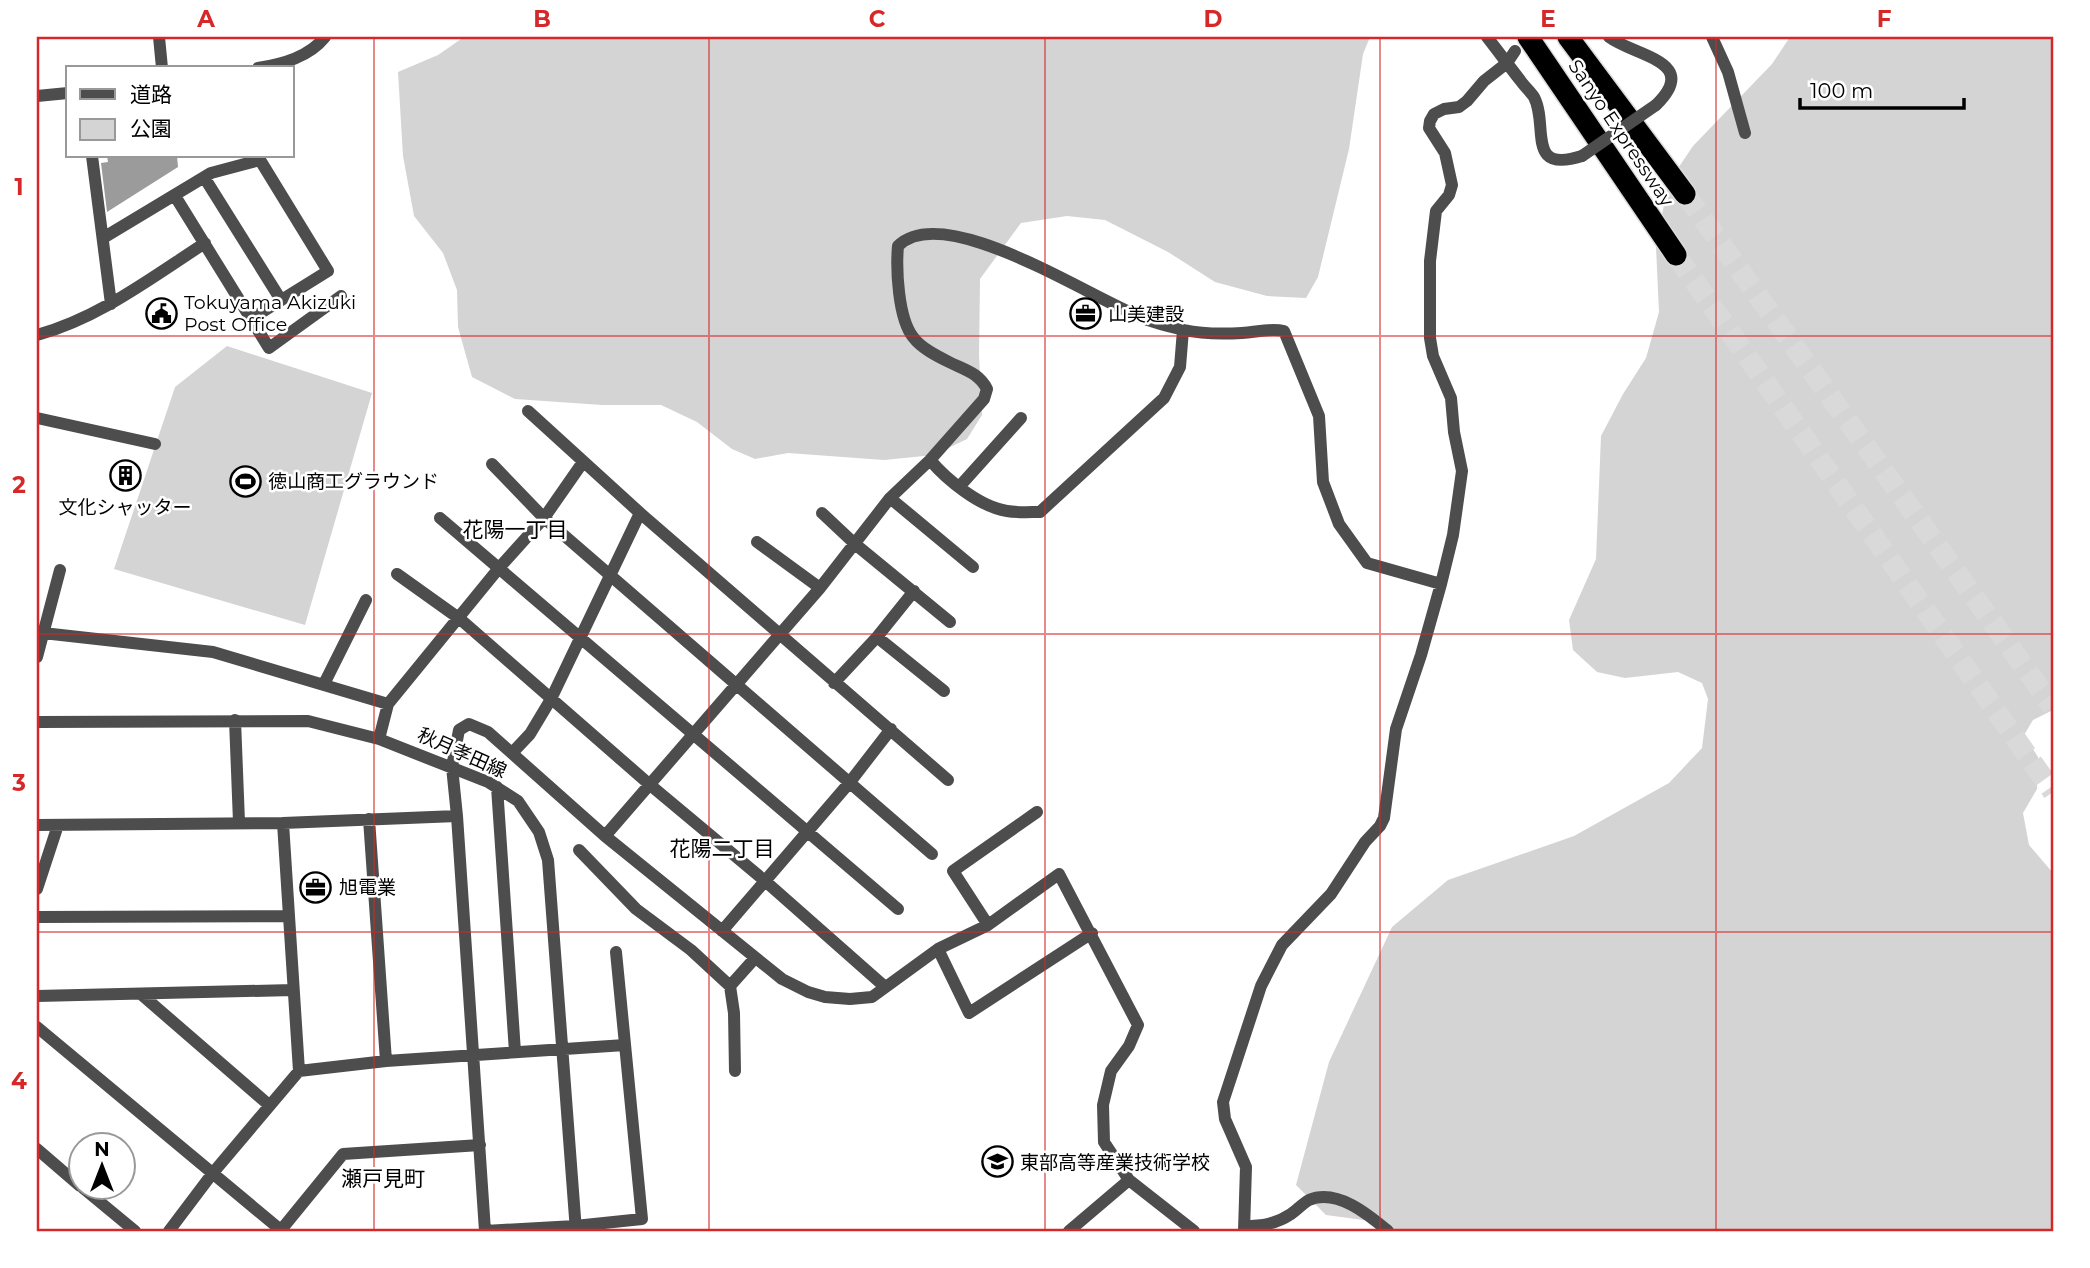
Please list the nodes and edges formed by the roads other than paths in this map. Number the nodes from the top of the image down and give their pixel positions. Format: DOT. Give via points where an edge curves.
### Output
graph roads {
  1 [pos="159,37"];
  2 [pos="326,37"];
  3 [pos="1487,37"];
  4 [pos="1568,37"];
  5 [pos="1609,37"];
  6 [pos="1712,37"];
  7 [pos="1522,44"];
  8 [pos="1507,63"];
  9 [pos="162,66"];
  10 [pos="270,66"];
  11 [pos="66,93"];
  12 [pos="37,96"];
  13 [pos="1745,134"];
  14 [pos="92,158"];
  15 [pos="204,177"];
  16 [pos="1685,194"];
  17 [pos="175,195"];
  18 [pos="103,238"];
  19 [pos="205,243"];
  20 [pos="1676,255"];
  21 [pos="341,296"];
  22 [pos="281,300"];
  23 [pos="111,304"];
  24 [pos="251,319"];
  25 [pos="1183,330"];
  26 [pos="37,335"];
  27 [pos="528,411"];
  28 [pos="37,418"];
  29 [pos="1021,418"];
  30 [pos="155,444"];
  31 [pos="930,460"];
  32 [pos="583,462"];
  33 [pos="492,464"];
  34 [pos="960,487"];
  35 [pos="890,498"];
  36 [pos="640,513"];
  37 [pos="822,513"];
  38 [pos="440,518"];
  39 [pos="544,518"];
  40 [pos="757,542"];
  41 [pos="855,544"];
  42 [pos="973,567"];
  43 [pos="499,568"];
  44 [pos="60,570"];
  45 [pos="397,574"];
  46 [pos="610,576"];
  47 [pos="1441,584"];
  48 [pos="820,588"];
  49 [pos="914,591"];
  50 [pos="366,600"];
  51 [pos="460,619"];
  52 [pos="950,622"];
  53 [pos="43,633"];
  54 [pos="779,634"];
  55 [pos="580,637"];
  56 [pos="877,637"];
  57 [pos="37,657"];
  58 [pos="736,683"];
  59 [pos="834,683"];
  60 [pos="324,684"];
  61 [pos="944,691"];
  62 [pos="551,699"];
  63 [pos="388,704"];
  64 [pos="234,720"];
  65 [pos="37,722"];
  66 [pos="891,729"];
  67 [pos="694,734"];
  68 [pos="379,739"];
  69 [pos="512,753"];
  70 [pos="452,767"];
  71 [pos="948,779"];
  72 [pos="850,782"];
  73 [pos="649,784"];
  74 [pos="497,787"];
  75 [pos="1037,812"];
  76 [pos="457,816"];
  77 [pos="369,819"];
  78 [pos="239,822"];
  79 [pos="283,823"];
  80 [pos="37,825"];
  81 [pos="58,825"];
  82 [pos="807,831"];
  83 [pos="605,836"];
  84 [pos="579,850"];
  85 [pos="932,854"];
  86 [pos="765,881"];
  87 [pos="37,889"];
  88 [pos="898,909"];
  89 [pos="288,916"];
  90 [pos="37,917"];
  91 [pos="988,925"];
  92 [pos="722,931"];
  93 [pos="1092,933"];
  94 [pos="938,949"];
  95 [pos="616,952"];
  96 [pos="755,958"];
  97 [pos="730,986"];
  98 [pos="884,986"];
  99 [pos="293,990"];
  100 [pos="142,995"];
  101 [pos="37,996"];
  102 [pos="37,1027"];
  103 [pos="625,1045"];
  104 [pos="561,1050"];
  105 [pos="516,1052"];
  106 [pos="474,1056"];
  107 [pos="386,1061"];
  108 [pos="735,1071"];
  109 [pos="299,1072"];
  110 [pos="269,1105"];
  111 [pos="480,1145"];
  112 [pos="37,1149"];
  113 [pos="66,1173"];
  114 [pos="212,1174"];
  115 [pos="1129,1181"];
  116 [pos="100,1202"];
  117 [pos="575,1229"];
  118 [pos="1244,1229"];
  119 [pos="135,1231"];
  120 [pos="169,1231"];
  121 [pos="282,1231"];
  122 [pos="485,1231"];
  123 [pos="1069,1231"];
  124 [pos="1194,1231"];
  125 [pos="1388,1231"];
  1 -- 9 [label="street"];
  2 -- 10 [label="street" via="288,63"];
  3 -- 8 [label="street"];
  4 -- 16 [label="highway, Sanyo Expressway"];
  5 -- 8 [label="street, bridge" via="1668,68 1673,79 1671,91 1582,156 1568,160 1554,160 1544,152 1534,97"];
  6 -- 13 [label="street" via="1728,72"];
  7 -- 8 [label="street"];
  7 -- 20 [label="highway, Sanyo Expressway"];
  8 -- 47 [label="street" via="1459,107 1434,114 1429,128 1445,153 1452,185 1436,211 1430,261 1430,338 1451,398 1462,471"];
  11 -- 12 [label="street"];
  14 -- 18 [label="street"];
  15 -- 17 [label="street"];
  15 -- 22 [label="street"];
  15 -- 22 [label="street" via="260,160 328,271"];
  17 -- 18 [label="street"];
  17 -- 19 [label="street"];
  18 -- 23 [label="street"];
  19 -- 23 [label="street"];
  19 -- 24 [label="street"];
  21 -- 24 [label="street" via="269,348"];
  22 -- 24 [label="street"];
  23 -- 26 [label="street" via="73,324"];
  25 -- 31 [label="street" via="1147,320 1030,261 996,249 933,232 906,238 898,246 896,267 909,330 926,349 982,377 987,389 984,399"];
  25 -- 34 [label="street" via="1180,367 1164,398 1040,512 1006,511"];
  25 -- 47 [label="street" via="1284,331 1319,416 1324,482 1339,524 1367,563"];
  27 -- 32 [label="street"];
  28 -- 30 [label="street"];
  29 -- 34 [label="street"];
  31 -- 34 [label="street"];
  31 -- 35 [label="street"];
  32 -- 36 [label="street"];
  32 -- 39 [label="street"];
  33 -- 39 [label="street"];
  35 -- 41 [label="street"];
  35 -- 42 [label="street"];
  36 -- 46 [label="street"];
  36 -- 54 [label="street"];
  37 -- 41 [label="street"];
  38 -- 43 [label="street"];
  39 -- 43 [label="street"];
  39 -- 46 [label="street"];
  40 -- 48 [label="street"];
  41 -- 48 [label="street"];
  41 -- 49 [label="street"];
  43 -- 51 [label="street"];
  43 -- 55 [label="street"];
  44 -- 53 [label="street"];
  45 -- 51 [label="street"];
  46 -- 55 [label="street"];
  46 -- 58 [label="street"];
  47 -- 118 [label="street" via="1395,729 1384,818 1331,894 1282,945 1261,986 1223,1102 1225,1119 1246,1167"];
  48 -- 54 [label="street"];
  49 -- 52 [label="street"];
  49 -- 56 [label="street"];
  50 -- 60 [label="street"];
  51 -- 62 [label="street"];
  51 -- 63 [label="street"];
  53 -- 57 [label="street"];
  53 -- 60 [label="street" via="213,652"];
  54 -- 58 [label="street"];
  54 -- 59 [label="street"];
  55 -- 62 [label="street"];
  55 -- 67 [label="street"];
  56 -- 59 [label="street"];
  56 -- 61 [label="street"];
  58 -- 67 [label="street"];
  58 -- 72 [label="street"];
  59 -- 66 [label="street"];
  60 -- 63 [label="street"];
  62 -- 69 [label="street"];
  62 -- 73 [label="street"];
  63 -- 68 [label="street"];
  64 -- 65 [label="street, 秋月孝田線"];
  64 -- 68 [label="street, 秋月孝田線" via="308,721"];
  64 -- 78 [label="street"];
  66 -- 71 [label="street"];
  66 -- 72 [label="street"];
  67 -- 73 [label="street"];
  67 -- 82 [label="street"];
  68 -- 70 [label="street, 秋月孝田線"];
  69 -- 70 [label="street" via="488,732 469,724 459,730"];
  69 -- 83 [label="street"];
  70 -- 74 [label="street, 秋月孝田線"];
  70 -- 76 [label="street"];
  72 -- 82 [label="street"];
  72 -- 85 [label="street"];
  73 -- 83 [label="street"];
  73 -- 86 [label="street"];
  74 -- 104 [label="street, 秋月孝田線" via="518,802 539,832 548,860"];
  74 -- 105 [label="street"];
  75 -- 91 [label="street" via="953,872"];
  76 -- 77 [label="street"];
  76 -- 106 [label="street"];
  77 -- 79 [label="street"];
  77 -- 107 [label="street"];
  78 -- 79 [label="street"];
  78 -- 81 [label="street"];
  79 -- 89 [label="street"];
  80 -- 81 [label="street"];
  81 -- 87 [label="street"];
  82 -- 86 [label="street"];
  82 -- 88 [label="street"];
  83 -- 92 [label="street"];
  84 -- 97 [label="street" via="636,909"];
  86 -- 92 [label="street"];
  86 -- 98 [label="street"];
  89 -- 90 [label="street"];
  89 -- 99 [label="street"];
  91 -- 93 [label="street" via="1059,874"];
  91 -- 94 [label="street"];
  92 -- 96 [label="street"];
  93 -- 94 [label="street" via="969,1013"];
  93 -- 115 [label="street" via="1138,1025 1111,1072 1103,1105 1104,1142"];
  94 -- 98 [label="street"];
  95 -- 103 [label="street"];
  96 -- 97 [label="street"];
  96 -- 98 [label="street" via="794,986 825,997 872,997"];
  97 -- 108 [label="street"];
  99 -- 100 [label="street"];
  99 -- 109 [label="street"];
  100 -- 101 [label="street"];
  100 -- 110 [label="street"];
  102 -- 114 [label="street"];
  103 -- 104 [label="street"];
  103 -- 117 [label="street" via="642,1219"];
  104 -- 105 [label="street"];
  104 -- 117 [label="street, 秋月孝田線"];
  105 -- 106 [label="street"];
  106 -- 107 [label="street"];
  106 -- 111 [label="street"];
  107 -- 109 [label="street"];
  109 -- 110 [label="street"];
  110 -- 114 [label="street"];
  111 -- 121 [label="street" via="343,1154"];
  111 -- 122 [label="street"];
  112 -- 113 [label="street"];
  114 -- 120 [label="street"];
  114 -- 121 [label="street"];
  115 -- 123 [label="street"];
  115 -- 124 [label="street"];
  116 -- 119 [label="street"];
  117 -- 122 [label="street"];
  118 -- 125 [label="street" via="1266,1226 1310,1200 1330,1198 1362,1210"];
}
